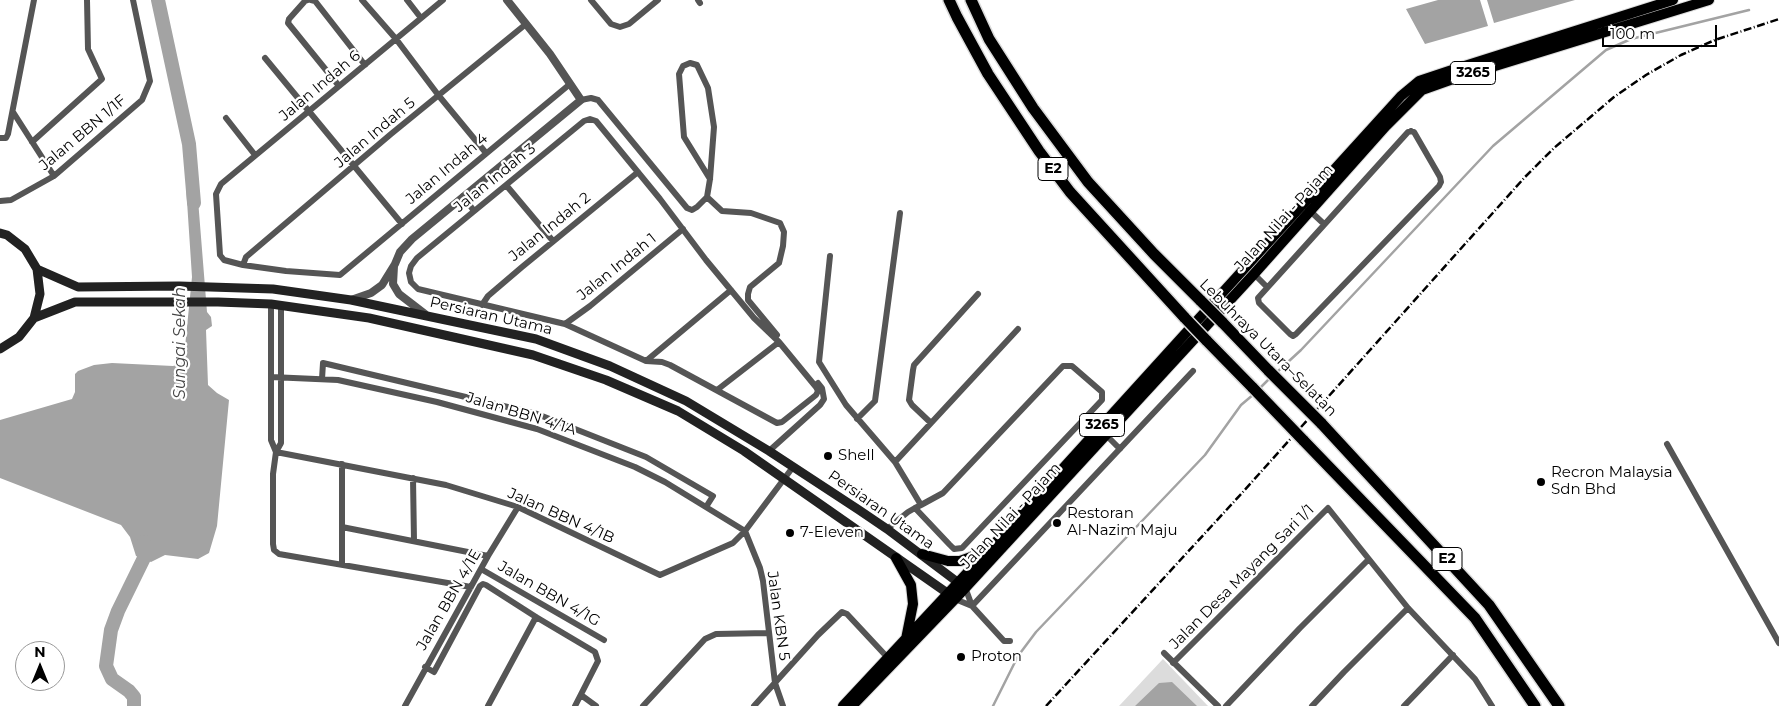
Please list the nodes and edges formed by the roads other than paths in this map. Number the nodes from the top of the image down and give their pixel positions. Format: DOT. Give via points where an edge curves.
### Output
graph roads {
  1 [pos="34,0"];
  2 [pos="87,0"];
  3 [pos="133,0"];
  4 [pos="309,0"];
  5 [pos="362,0"];
  6 [pos="407,0"];
  7 [pos="442,0"];
  8 [pos="507,0"];
  9 [pos="591,0"];
  10 [pos="658,0"];
  11 [pos="949,0"];
  12 [pos="971,0"];
  13 [pos="1673,0"];
  14 [pos="1709,0"];
  15 [pos="1680,4"];
  16 [pos="421,18"];
  17 [pos="526,24"];
  18 [pos="396,39"];
  19 [pos="265,58"];
  20 [pos="365,65"];
  21 [pos="570,84"];
  22 [pos="339,86"];
  23 [pos="439,96"];
  24 [pos="581,100"];
  25 [pos="309,111"];
  26 [pos="12,112"];
  27 [pos="226,118"];
  28 [pos="0,138"];
  29 [pos="32,142"];
  30 [pos="486,153"];
  31 [pos="255,155"];
  32 [pos="354,167"];
  33 [pos="638,172"];
  34 [pos="54,176"];
  35 [pos="710,178"];
  36 [pos="506,185"];
  37 [pos="463,196"];
  38 [pos="707,197"];
  39 [pos="0,201"];
  40 [pos="1306,208"];
  41 [pos="474,211"];
  42 [pos="900,213"];
  43 [pos="402,224"];
  44 [pos="1324,224"];
  45 [pos="683,229"];
  46 [pos="0,233"];
  47 [pos="553,241"];
  48 [pos="830,256"];
  49 [pos="395,264"];
  50 [pos="243,265"];
  51 [pos="37,269"];
  52 [pos="1254,274"];
  53 [pos="1267,287"];
  54 [pos="731,290"];
  55 [pos="978,294"];
  56 [pos="351,300"];
  57 [pos="271,304"];
  58 [pos="281,305"];
  59 [pos="482,305"];
  60 [pos="425,314"];
  61 [pos="34,318"];
  62 [pos="565,324"];
  63 [pos="1018,329"];
  64 [pos="779,342"];
  65 [pos="0,348"];
  66 [pos="646,360"];
  67 [pos="1193,371"];
  68 [pos="271,377"];
  69 [pos="282,377"];
  70 [pos="322,379"];
  71 [pos="717,390"];
  72 [pos="857,419"];
  73 [pos="931,423"];
  74 [pos="1106,435"];
  75 [pos="611,443"];
  76 [pos="1667,444"];
  77 [pos="1120,449"];
  78 [pos="769,451"];
  79 [pos="276,452"];
  80 [pos="607,455"];
  81 [pos="895,462"];
  82 [pos="342,464"];
  83 [pos="793,467"];
  84 [pos="413,478"];
  85 [pos="784,479"];
  86 [pos="918,506"];
  87 [pos="518,507"];
  88 [pos="706,507"];
  89 [pos="342,527"];
  90 [pos="887,529"];
  91 [pos="745,531"];
  92 [pos="414,541"];
  93 [pos="997,541"];
  94 [pos="922,554"];
  95 [pos="488,556"];
  96 [pos="896,558"];
  97 [pos="1368,560"];
  98 [pos="342,563"];
  99 [pos="481,568"];
  100 [pos="962,585"];
  101 [pos="471,587"];
  102 [pos="952,596"];
  103 [pos="972,606"];
  104 [pos="1408,608"];
  105 [pos="536,617"];
  106 [pos="768,633"];
  107 [pos="604,640"];
  108 [pos="906,640"];
  109 [pos="1010,641"];
  110 [pos="1779,643"];
  111 [pos="1164,653"];
  112 [pos="1453,655"];
  113 [pos="888,658"];
  114 [pos="1173,662"];
  115 [pos="425,667"];
  116 [pos="775,683"];
  117 [pos="581,695"];
  118 [pos="404,706"];
  119 [pos="488,706"];
  120 [pos="576,706"];
  121 [pos="596,706"];
  122 [pos="643,706"];
  123 [pos="754,706"];
  124 [pos="783,706"];
  125 [pos="843,706"];
  126 [pos="852,706"];
  127 [pos="1218,706"];
  128 [pos="1226,706"];
  129 [pos="1312,706"];
  130 [pos="1404,706"];
  131 [pos="1492,706"];
  132 [pos="1535,706"];
  133 [pos="1559,706"];
  1 -- 26 [label="street"];
  2 -- 29 [label="street" via="88,49 102,79"];
  3 -- 34 [label="street, Jalan BBN 1/1F" via="150,81 142,100"];
  4 -- 20 [label="street" via="315,1"];
  4 -- 22 [label="street" via="288,22"];
  5 -- 18 [label="street"];
  6 -- 16 [label="street"];
  7 -- 16 [label="street, Jalan Indah 6"];
  8 -- 17 [label="street"];
  9 -- 10 [label="street" via="611,24 620,28"];
  11 -- 132 [label="highway, E2, bridge" via="988,74 1039,152 1070,192 1185,318 1474,618"];
  12 -- 133 [label="highway, Lebuhraya Utara–Selatan / E2, bridge" via="989,39 1028,100 1088,182 1154,254 1321,423 1489,605"];
  13 -- 40 [label="main road, Jalan Nilai - Pajam / 3265" via="1419,82 1396,102"];
  14 -- 15 [label="main road, Jalan Nilai - Pajam / 3265"];
  15 -- 40 [label="main road, Jalan Nilai - Pajam / 3265" via="1422,90"];
  16 -- 18 [label="street, Jalan Indah 6"];
  17 -- 21 [label="street"];
  17 -- 23 [label="street, Jalan Indah 5"];
  18 -- 20 [label="street, Jalan Indah 6"];
  18 -- 23 [label="street"];
  19 -- 25 [label="street"];
  20 -- 22 [label="street, Jalan Indah 6"];
  21 -- 24 [label="street"];
  21 -- 30 [label="street, Jalan Indah 4"];
  22 -- 25 [label="street, Jalan Indah 6"];
  23 -- 30 [label="street"];
  23 -- 32 [label="street, Jalan Indah 5"];
  24 -- 37 [label="street"];
  24 -- 38 [label="street" via="598,100 687,208 692,210"];
  25 -- 31 [label="street, Jalan Indah 6"];
  25 -- 32 [label="street"];
  26 -- 28 [label="street" via="8,134 6,138"];
  26 -- 29 [label="street"];
  27 -- 31 [label="street"];
  29 -- 34 [label="street"];
  30 -- 43 [label="street, Jalan Indah 4"];
  31 -- 50 [label="street, Jalan Indah 6" via="221,184 216,194 220,255 224,260"];
  32 -- 43 [label="street"];
  32 -- 50 [label="street, Jalan Indah 5" via="246,258"];
  33 -- 36 [label="street, Jalan Indah 3" via="596,121 590,119"];
  33 -- 45 [label="street"];
  33 -- 47 [label="street, Jalan Indah 2"];
  34 -- 39 [label="street, Jalan BBN 1/1F" via="11,200"];
  35 -- 35 [label="street" via="684,136 679,74 683,66 690,63 697,65 708,88 714,127"];
  35 -- 38 [label="street"];
  36 -- 41 [label="street, Jalan Indah 3"];
  36 -- 47 [label="street"];
  37 -- 41 [label="street"];
  37 -- 49 [label="street" via="412,239 400,252"];
  38 -- 78 [label="street" via="722,211 751,213 780,223 784,232 779,262 750,287 748,300 824,394 820,405"];
  40 -- 44 [label="street"];
  40 -- 52 [label="main road, Jalan Nilai - Pajam / 3265"];
  40 -- 93 [label="main road, Jalan Nilai - Pajam / 3265"];
  41 -- 59 [label="street, Jalan Indah 3" via="416,258 409,273 411,282 418,289"];
  42 -- 72 [label="street" via="875,401"];
  43 -- 50 [label="street, Jalan Indah 4" via="340,275"];
  44 -- 53 [label="street"];
  44 -- 53 [label="street" via="1408,132 1414,132 1440,177 1439,186 1296,334 1290,334 1259,304 1258,298"];
  45 -- 54 [label="street"];
  45 -- 62 [label="street, Jalan Indah 1"];
  46 -- 51 [label="main road" via="7,234 25,249"];
  47 -- 59 [label="street, Jalan Indah 2" via="488,296"];
  48 -- 72 [label="street" via="819,362"];
  49 -- 56 [label="street" via="382,285"];
  49 -- 60 [label="street" via="393,284 399,294"];
  51 -- 56 [label="main road, Persiaran Utama" via="78,287 273,289"];
  51 -- 61 [label="main road" via="40,294"];
  52 -- 53 [label="street"];
  52 -- 74 [label="main road, Jalan Nilai - Pajam / 3265"];
  54 -- 64 [label="street"];
  54 -- 66 [label="street"];
  55 -- 73 [label="street" via="912,370 909,400"];
  56 -- 60 [label="main road, Persiaran Utama"];
  57 -- 58 [label="main road, Persiaran Utama"];
  57 -- 61 [label="main road, Persiaran Utama" via="75,302"];
  57 -- 68 [label="street"];
  58 -- 69 [label="street"];
  58 -- 85 [label="main road, Persiaran Utama" via="369,318 561,364 678,411"];
  59 -- 62 [label="street"];
  60 -- 78 [label="main road, Persiaran Utama" via="536,339 610,366 686,400"];
  61 -- 65 [label="main road" via="19,337"];
  62 -- 66 [label="street"];
  63 -- 73 [label="street"];
  64 -- 71 [label="street"];
  64 -- 71 [label="street" via="818,391 782,422"];
  66 -- 71 [label="street" via="670,365"];
  67 -- 77 [label="street"];
  68 -- 69 [label="street, Jalan BBN 4/1A"];
  68 -- 79 [label="street" via="271,440"];
  69 -- 70 [label="street, Jalan BBN 4/1A"];
  69 -- 79 [label="street" via="281,443"];
  70 -- 75 [label="street" via="323,363 537,414"];
  70 -- 80 [label="street, Jalan BBN 4/1A" via="492,416"];
  72 -- 81 [label="street"];
  73 -- 81 [label="street"];
  74 -- 77 [label="street"];
  74 -- 100 [label="main road, Jalan Nilai - Pajam / 3265"];
  75 -- 80 [label="street"];
  75 -- 88 [label="street" via="646,457 713,496"];
  76 -- 110 [label="street"];
  77 -- 103 [label="street"];
  78 -- 83 [label="main road, Persiaran Utama"];
  79 -- 82 [label="street, Jalan BBN 4/1B"];
  79 -- 98 [label="street" via="272,496 274,550 279,554"];
  80 -- 88 [label="street, Jalan BBN 4/1A" via="665,482"];
  81 -- 86 [label="street"];
  82 -- 84 [label="street, Jalan BBN 4/1B"];
  82 -- 89 [label="street"];
  83 -- 85 [label="street, Jalan BBN 4/1B"];
  83 -- 90 [label="main road, Persiaran Utama"];
  84 -- 87 [label="street, Jalan BBN 4/1B"];
  84 -- 92 [label="street"];
  85 -- 91 [label="street, Jalan BBN 4/1B"];
  85 -- 96 [label="main road, Persiaran Utama"];
  86 -- 86 [label="street" via="942,492 1063,366 1072,366 1102,392 1102,400 962,548 954,549 948,544"];
  86 -- 90 [label="street"];
  87 -- 91 [label="street, Jalan BBN 4/1B" via="660,575 733,543"];
  87 -- 95 [label="street, Jalan BBN 4/1E"];
  88 -- 91 [label="street, Jalan BBN 4/1A"];
  89 -- 92 [label="street"];
  89 -- 98 [label="street"];
  90 -- 94 [label="main road, Persiaran Utama"];
  91 -- 106 [label="street, Jalan KBN 5" via="762,575"];
  92 -- 95 [label="street"];
  93 -- 94 [label="main road" via="960,562"];
  93 -- 100 [label="main road, Jalan Nilai - Pajam / 3265"];
  94 -- 100 [label="main road, Persiaran Utama"];
  95 -- 99 [label="street, Jalan BBN 4/1E"];
  96 -- 102 [label="main road, Persiaran Utama"];
  96 -- 108 [label="main road" via="911,585 913,604"];
  97 -- 104 [label="street"];
  97 -- 114 [label="street, Jalan Desa Mayang Sari 1/1" via="1328,508"];
  97 -- 128 [label="street"];
  98 -- 101 [label="street"];
  99 -- 101 [label="street, Jalan BBN 4/1E"];
  99 -- 107 [label="street, Jalan BBN 4/1G"];
  100 -- 102 [label="main road, 3265"];
  100 -- 103 [label="street"];
  101 -- 115 [label="street, Jalan BBN 4/1E"];
  102 -- 103 [label="street"];
  102 -- 108 [label="main road, 3265"];
  102 -- 126 [label="main road, 3265"];
  103 -- 109 [label="street" via="1004,640"];
  104 -- 112 [label="street"];
  104 -- 129 [label="street"];
  105 -- 115 [label="street" via="484,584 434,672"];
  105 -- 117 [label="street" via="595,652 598,661"];
  105 -- 119 [label="street"];
  106 -- 116 [label="street, Jalan KBN 5"];
  106 -- 122 [label="street" via="716,634 705,639"];
  108 -- 113 [label="main road, 3265"];
  111 -- 114 [label="street"];
  112 -- 130 [label="street"];
  112 -- 131 [label="street" via="1475,679"];
  113 -- 116 [label="street" via="842,612"];
  113 -- 125 [label="main road, 3265"];
  114 -- 127 [label="street"];
  115 -- 118 [label="street, Jalan BBN 4/1E"];
  116 -- 123 [label="street"];
  116 -- 124 [label="street, Jalan KBN 5"];
  117 -- 120 [label="street"];
  117 -- 121 [label="street"];
}
